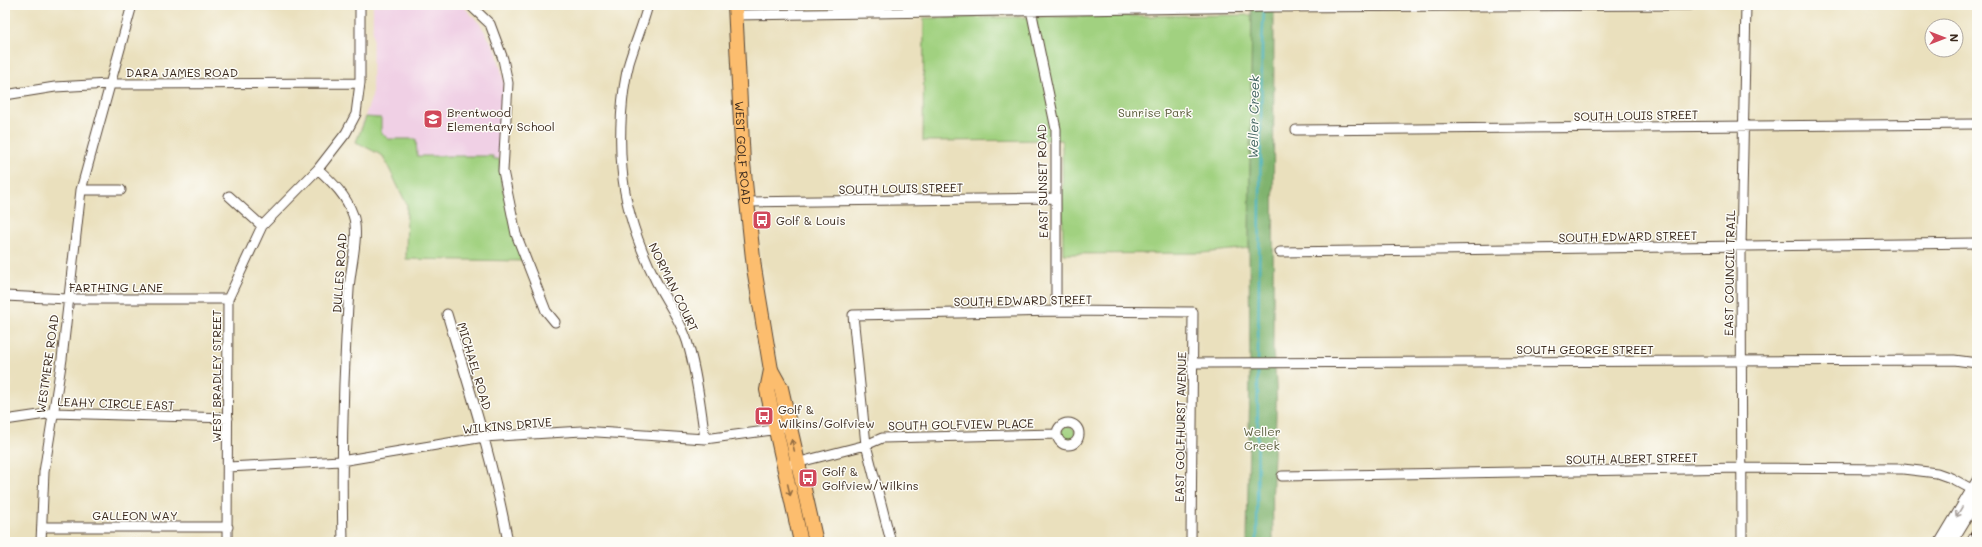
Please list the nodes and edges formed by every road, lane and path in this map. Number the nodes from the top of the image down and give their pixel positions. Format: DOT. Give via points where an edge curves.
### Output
graph roads {
  1 [pos="132,5"];
  2 [pos="360,5"];
  3 [pos="470,5"];
  4 [pos="648,5"];
  5 [pos="1691,5"];
  6 [pos="1746,5"];
  7 [pos="1288,6"];
  8 [pos="1030,8"];
  9 [pos="735,10"];
  10 [pos="360,83"];
  11 [pos="109,84"];
  12 [pos="5,95"];
  13 [pos="1977,124"];
  14 [pos="1744,126"];
  15 [pos="1296,130"];
  16 [pos="318,169"];
  17 [pos="82,190"];
  18 [pos="121,190"];
  19 [pos="229,196"];
  20 [pos="1055,198"];
  21 [pos="747,202"];
  22 [pos="262,226"];
  23 [pos="1977,243"];
  24 [pos="1741,246"];
  25 [pos="1280,252"];
  26 [pos="5,296"];
  27 [pos="68,299"];
  28 [pos="228,299"];
  29 [pos="1056,310"];
  30 [pos="1193,312"];
  31 [pos="447,314"];
  32 [pos="555,322"];
  33 [pos="1740,361"];
  34 [pos="1192,363"];
  35 [pos="1977,363"];
  36 [pos="771,370"];
  37 [pos="53,413"];
  38 [pos="228,418"];
  39 [pos="5,420"];
  40 [pos="789,427"];
  41 [pos="775,430"];
  42 [pos="1057,434"];
  43 [pos="484,437"];
  44 [pos="705,439"];
  45 [pos="866,445"];
  46 [pos="341,461"];
  47 [pos="797,462"];
  48 [pos="783,466"];
  49 [pos="228,468"];
  50 [pos="1742,468"];
  51 [pos="1282,476"];
  52 [pos="1976,491"];
  53 [pos="42,527"];
  54 [pos="228,527"];
  55 [pos="41,542"];
  56 [pos="228,542"];
  57 [pos="343,542"];
  58 [pos="508,542"];
  59 [pos="801,542"];
  60 [pos="816,542"];
  61 [pos="891,542"];
  62 [pos="1191,542"];
  63 [pos="1742,542"];
  64 [pos="1941,542"];
  65 [pos="1951,542"];
  1 -- 11 [label="street, WESTMERE ROAD"];
  2 -- 10 [label="street"];
  3 -- 32 [label="street" via="490,24 503,59 508,83 503,172 516,234 546,311"];
  4 -- 44 [label="street, NORMAN COURT" via="629,64 621,119 622,169 628,203 642,251 687,341"];
  5 -- 7 [label="street"];
  6 -- 14 [label="street, EAST COUNCIL TRAIL"];
  7 -- 8 [label="street"];
  8 -- 9 [label="street"];
  8 -- 20 [label="street, EAST SUNSET ROAD" via="1056,129"];
  9 -- 21 [label="main road, WEST GOLF ROAD" via="740,127"];
  10 -- 11 [label="street, DARA JAMES ROAD"];
  10 -- 16 [label="street" via="356,114 346,133"];
  11 -- 12 [label="street, DARA JAMES ROAD" via="55,87"];
  11 -- 17 [label="street, WESTMERE ROAD"];
  13 -- 14 [label="street, SOUTH LOUIS STREET"];
  14 -- 15 [label="street, SOUTH LOUIS STREET"];
  14 -- 24 [label="street, EAST COUNCIL TRAIL"];
  16 -- 22 [label="street, WEST BRADLEY STREET"];
  16 -- 46 [label="street, DULLES ROAD" via="340,190 353,216"];
  17 -- 18 [label="street"];
  17 -- 27 [label="street, WESTMERE ROAD"];
  19 -- 22 [label="street"];
  20 -- 21 [label="street, SOUTH LOUIS STREET"];
  20 -- 29 [label="street, EAST SUNSET ROAD"];
  21 -- 36 [label="main road, WEST GOLF ROAD"];
  22 -- 28 [label="street, WEST BRADLEY STREET"];
  23 -- 24 [label="street, SOUTH EDWARD STREET"];
  24 -- 25 [label="street, SOUTH EDWARD STREET"];
  24 -- 33 [label="street, EAST COUNCIL TRAIL"];
  26 -- 27 [label="street, FARTHING LANE"];
  27 -- 28 [label="street, FARTHING LANE"];
  27 -- 37 [label="street, WESTMERE ROAD"];
  28 -- 38 [label="street, WEST BRADLEY STREET"];
  29 -- 30 [label="street, SOUTH EDWARD STREET"];
  29 -- 45 [label="street, SOUTH EDWARD STREET" via="853,315"];
  30 -- 34 [label="street, EAST GOLFHURST AVENUE"];
  31 -- 43 [label="street, MICHAEL ROAD"];
  33 -- 34 [label="street, SOUTH GEORGE STREET"];
  33 -- 35 [label="street, SOUTH GEORGE STREET" via="1954,360"];
  33 -- 50 [label="street, EAST COUNCIL TRAIL"];
  34 -- 62 [label="street, EAST GOLFHURST AVENUE"];
  36 -- 40 [label="main road, WEST GOLF ROAD" via="781,388"];
  36 -- 41 [label="main road, WEST GOLF ROAD" via="767,390"];
  37 -- 38 [label="street, LEAHY CIRCLE EAST"];
  37 -- 39 [label="street, LEAHY CIRCLE EAST"];
  37 -- 53 [label="street, WESTMERE ROAD" via="44,472"];
  38 -- 49 [label="street, WEST BRADLEY STREET"];
  40 -- 41 [label="street, WILKINS DRIVE"];
  47 -- 40 [label="main road, WEST GOLF ROAD, one-way"];
  41 -- 44 [label="street, WILKINS DRIVE"];
  41 -- 48 [label="main road, WEST GOLF ROAD"];
  42 -- 45 [label="street, SOUTH GOLFVIEW PLACE" via="882,438"];
  43 -- 44 [label="street, WILKINS DRIVE" via="582,430"];
  43 -- 46 [label="street, WILKINS DRIVE"];
  43 -- 58 [label="street, MICHAEL ROAD" via="500,496"];
  45 -- 47 [label="street, SOUTH GOLFVIEW PLACE"];
  45 -- 61 [label="street"];
  46 -- 49 [label="street, WILKINS DRIVE"];
  46 -- 57 [label="street, DULLES ROAD"];
  47 -- 48 [label="street, SOUTH GOLFVIEW PLACE"];
  47 -- 60 [label="main road, WEST GOLF ROAD"];
  48 -- 59 [label="main road, WEST GOLF ROAD, one-way"];
  49 -- 54 [label="street, WEST BRADLEY STREET"];
  50 -- 51 [label="street, SOUTH ALBERT STREET"];
  50 -- 52 [label="street, SOUTH ALBERT STREET" via="1924,471 1951,478"];
  50 -- 63 [label="street, EAST COUNCIL TRAIL"];
  52 -- 64 [label="street, one-way"];
  52 -- 65 [label="street"];
  53 -- 54 [label="street, GALLEON WAY"];
  53 -- 55 [label="street, WESTMERE ROAD"];
  54 -- 56 [label="street, WEST BRADLEY STREET"];
}
